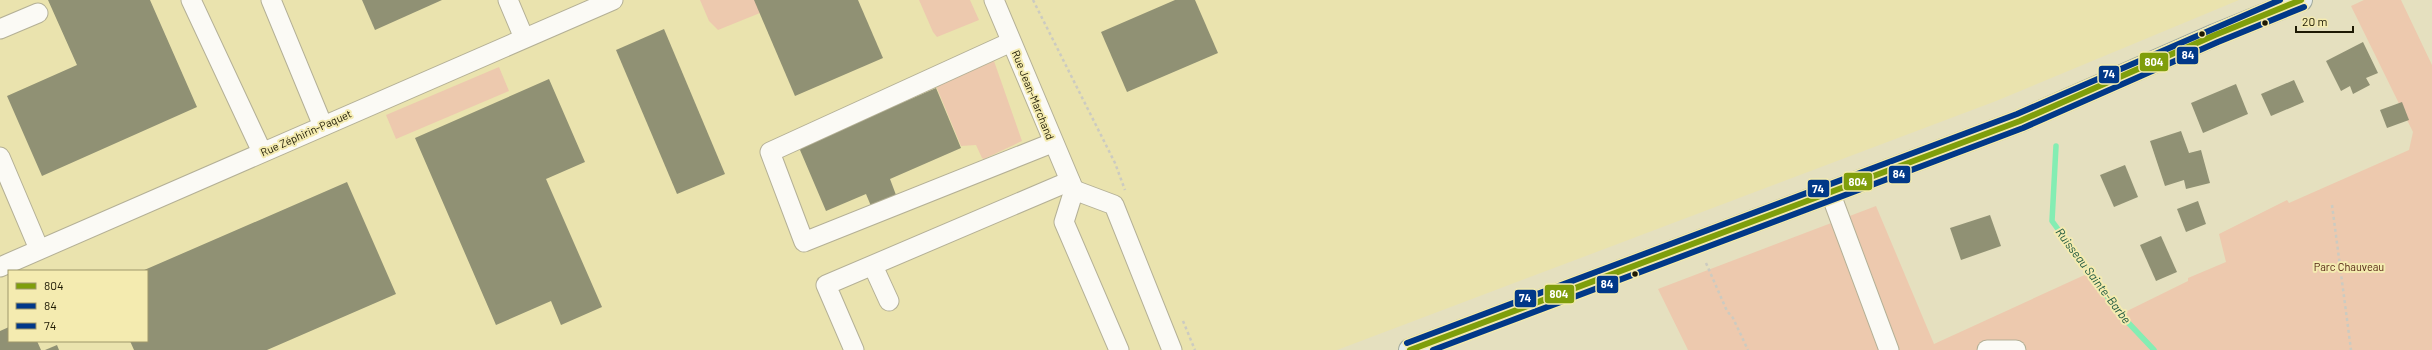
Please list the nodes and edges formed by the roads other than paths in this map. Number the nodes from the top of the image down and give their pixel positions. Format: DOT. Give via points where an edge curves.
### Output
graph roads {
  1 [pos="191,0"];
  2 [pos="271,0"];
  3 [pos="508,0"];
  4 [pos="613,0"];
  5 [pos="994,0"];
  6 [pos="2301,0"];
  7 [pos="38,13"];
  8 [pos="0,29"];
  9 [pos="524,38"];
  10 [pos="1011,42"];
  11 [pos="323,126"];
  12 [pos="1052,143"];
  13 [pos="262,152"];
  14 [pos="0,158"];
  15 [pos="1072,185"];
  16 [pos="1830,192"];
  17 [pos="39,249"];
  18 [pos="873,266"];
  19 [pos="0,267"];
  20 [pos="889,302"];
  21 [pos="854,350"];
  22 [pos="1119,350"];
  23 [pos="1172,350"];
  24 [pos="1410,350"];
  25 [pos="1889,350"];
  26 [pos="1987,350"];
  27 [pos="2016,350"];
  1 -- 13 [label="street"];
  2 -- 11 [label="street"];
  3 -- 9 [label="street"];
  4 -- 9 [label="street, Rue Zéphirin-Paquet"];
  5 -- 10 [label="street, Rue Jean-Marchand"];
  6 -- 16 [label="main road" via="2020,121"];
  7 -- 8 [label="street"];
  9 -- 11 [label="street, Rue Zéphirin-Paquet"];
  10 -- 12 [label="street, Rue Jean-Marchand"];
  10 -- 12 [label="street" via="770,152 804,242"];
  11 -- 13 [label="street, Rue Zéphirin-Paquet"];
  12 -- 15 [label="street, Rue Jean-Marchand"];
  13 -- 17 [label="street, Rue Zéphirin-Paquet"];
  14 -- 17 [label="street"];
  15 -- 18 [label="street"];
  15 -- 22 [label="street" via="1064,222"];
  15 -- 23 [label="street" via="1114,205"];
  16 -- 24 [label="main road"];
  16 -- 25 [label="street"];
  17 -- 19 [label="street, Rue Zéphirin-Paquet"];
  18 -- 20 [label="street"];
  18 -- 21 [label="street" via="826,285"];
  26 -- 27 [label="street"];
}
